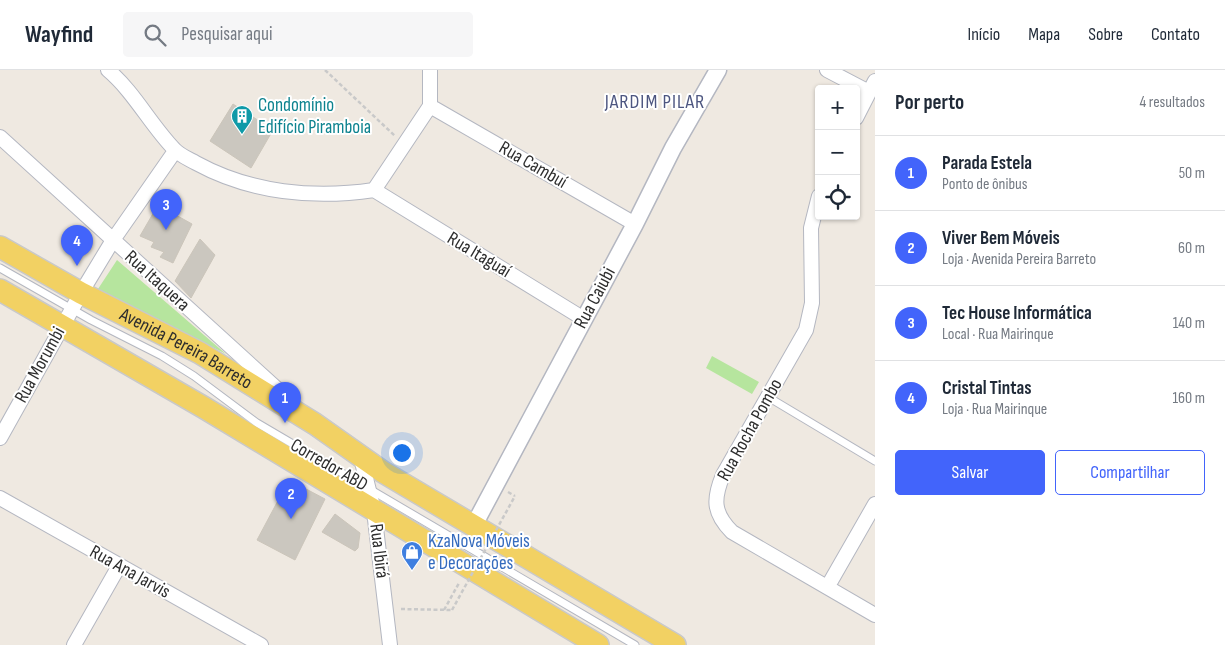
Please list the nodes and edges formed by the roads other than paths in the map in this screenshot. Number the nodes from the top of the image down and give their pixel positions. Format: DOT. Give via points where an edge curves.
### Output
graph roads {
  1 [pos="108,70"];
  2 [pos="430,70"];
  3 [pos="718,70"];
  4 [pos="827,70"];
  5 [pos="872,86"];
  6 [pos="430,106"];
  7 [pos="860,110"];
  8 [pos="0,138"];
  9 [pos="175,151"];
  10 [pos="374,190"];
  11 [pos="815,212"];
  12 [pos="636,224"];
  13 [pos="113,240"];
  14 [pos="0,247"];
  15 [pos="0,268"];
  16 [pos="0,290"];
  17 [pos="71,309"];
  18 [pos="584,319"];
  19 [pos="768,397"];
  20 [pos="315,424"];
  21 [pos="0,438"];
  22 [pos="361,458"];
  23 [pos="875,461"];
  24 [pos="370,490"];
  25 [pos="0,498"];
  26 [pos="875,504"];
  27 [pos="374,511"];
  28 [pos="473,527"];
  29 [pos="119,566"];
  30 [pos="828,586"];
  31 [pos="875,615"];
  32 [pos="74,645"];
  33 [pos="261,645"];
  34 [pos="390,645"];
  35 [pos="598,645"];
  36 [pos="635,645"];
  37 [pos="675,645"];
  1 -- 9 [label="street"];
  2 -- 6 [label="street"];
  3 -- 12 [label="street, Rua Caiubi"];
  4 -- 5 [label="street"];
  5 -- 7 [label="street"];
  6 -- 10 [label="street"];
  6 -- 12 [label="street, Rua Cambuí"];
  8 -- 13 [label="street, Rua Itaquera"];
  9 -- 10 [label="street" via="244,184 343,195"];
  9 -- 13 [label="street, Rua Morumbi"];
  10 -- 18 [label="street, Rua Itaguaí"];
  11 -- 19 [label="street, Rua Rocha Pombo" via="811,228 811,314 806,330"];
  12 -- 18 [label="street, Rua Caiubi"];
  13 -- 17 [label="street, Rua Morumbi"];
  13 -- 20 [label="street, Rua Itaquera"];
  14 -- 17 [label="main road, Avenida Pereira Barreto"];
  15 -- 17 [label="lane, Corredor ABD"];
  16 -- 17 [label="main road, Avenida Pereira Barreto"];
  17 -- 20 [label="main road, Avenida Pereira Barreto" via="200,354"];
  17 -- 21 [label="street, Rua Morumbi"];
  17 -- 24 [label="lane, Corredor ABD" via="162,356 257,423"];
  17 -- 27 [label="main road, Avenida Pereira Barreto" via="202,407"];
  18 -- 28 [label="street, Rua Caiubi"];
  19 -- 23 [label="lane"];
  19 -- 30 [label="street, Rua Rocha Pombo" via="722,475 716,492 717,511 732,532"];
  20 -- 22 [label="main road, Avenida Pereira Barreto"];
  22 -- 24 [label="street, Rua Ibirá"];
  22 -- 28 [label="main road, Avenida Pereira Barreto"];
  24 -- 27 [label="street, Rua Ibirá"];
  24 -- 36 [label="lane, Corredor ABD"];
  25 -- 29 [label="street, Rua Ana Jarvis"];
  26 -- 30 [label="street"];
  27 -- 34 [label="street, Rua Ibirá"];
  27 -- 35 [label="main road, Avenida Pereira Barreto"];
  28 -- 37 [label="main road, Avenida Pereira Barreto"];
  29 -- 32 [label="street"];
  29 -- 33 [label="street, Rua Ana Jarvis"];
  30 -- 31 [label="street, Rua Rocha Pombo"];
}
